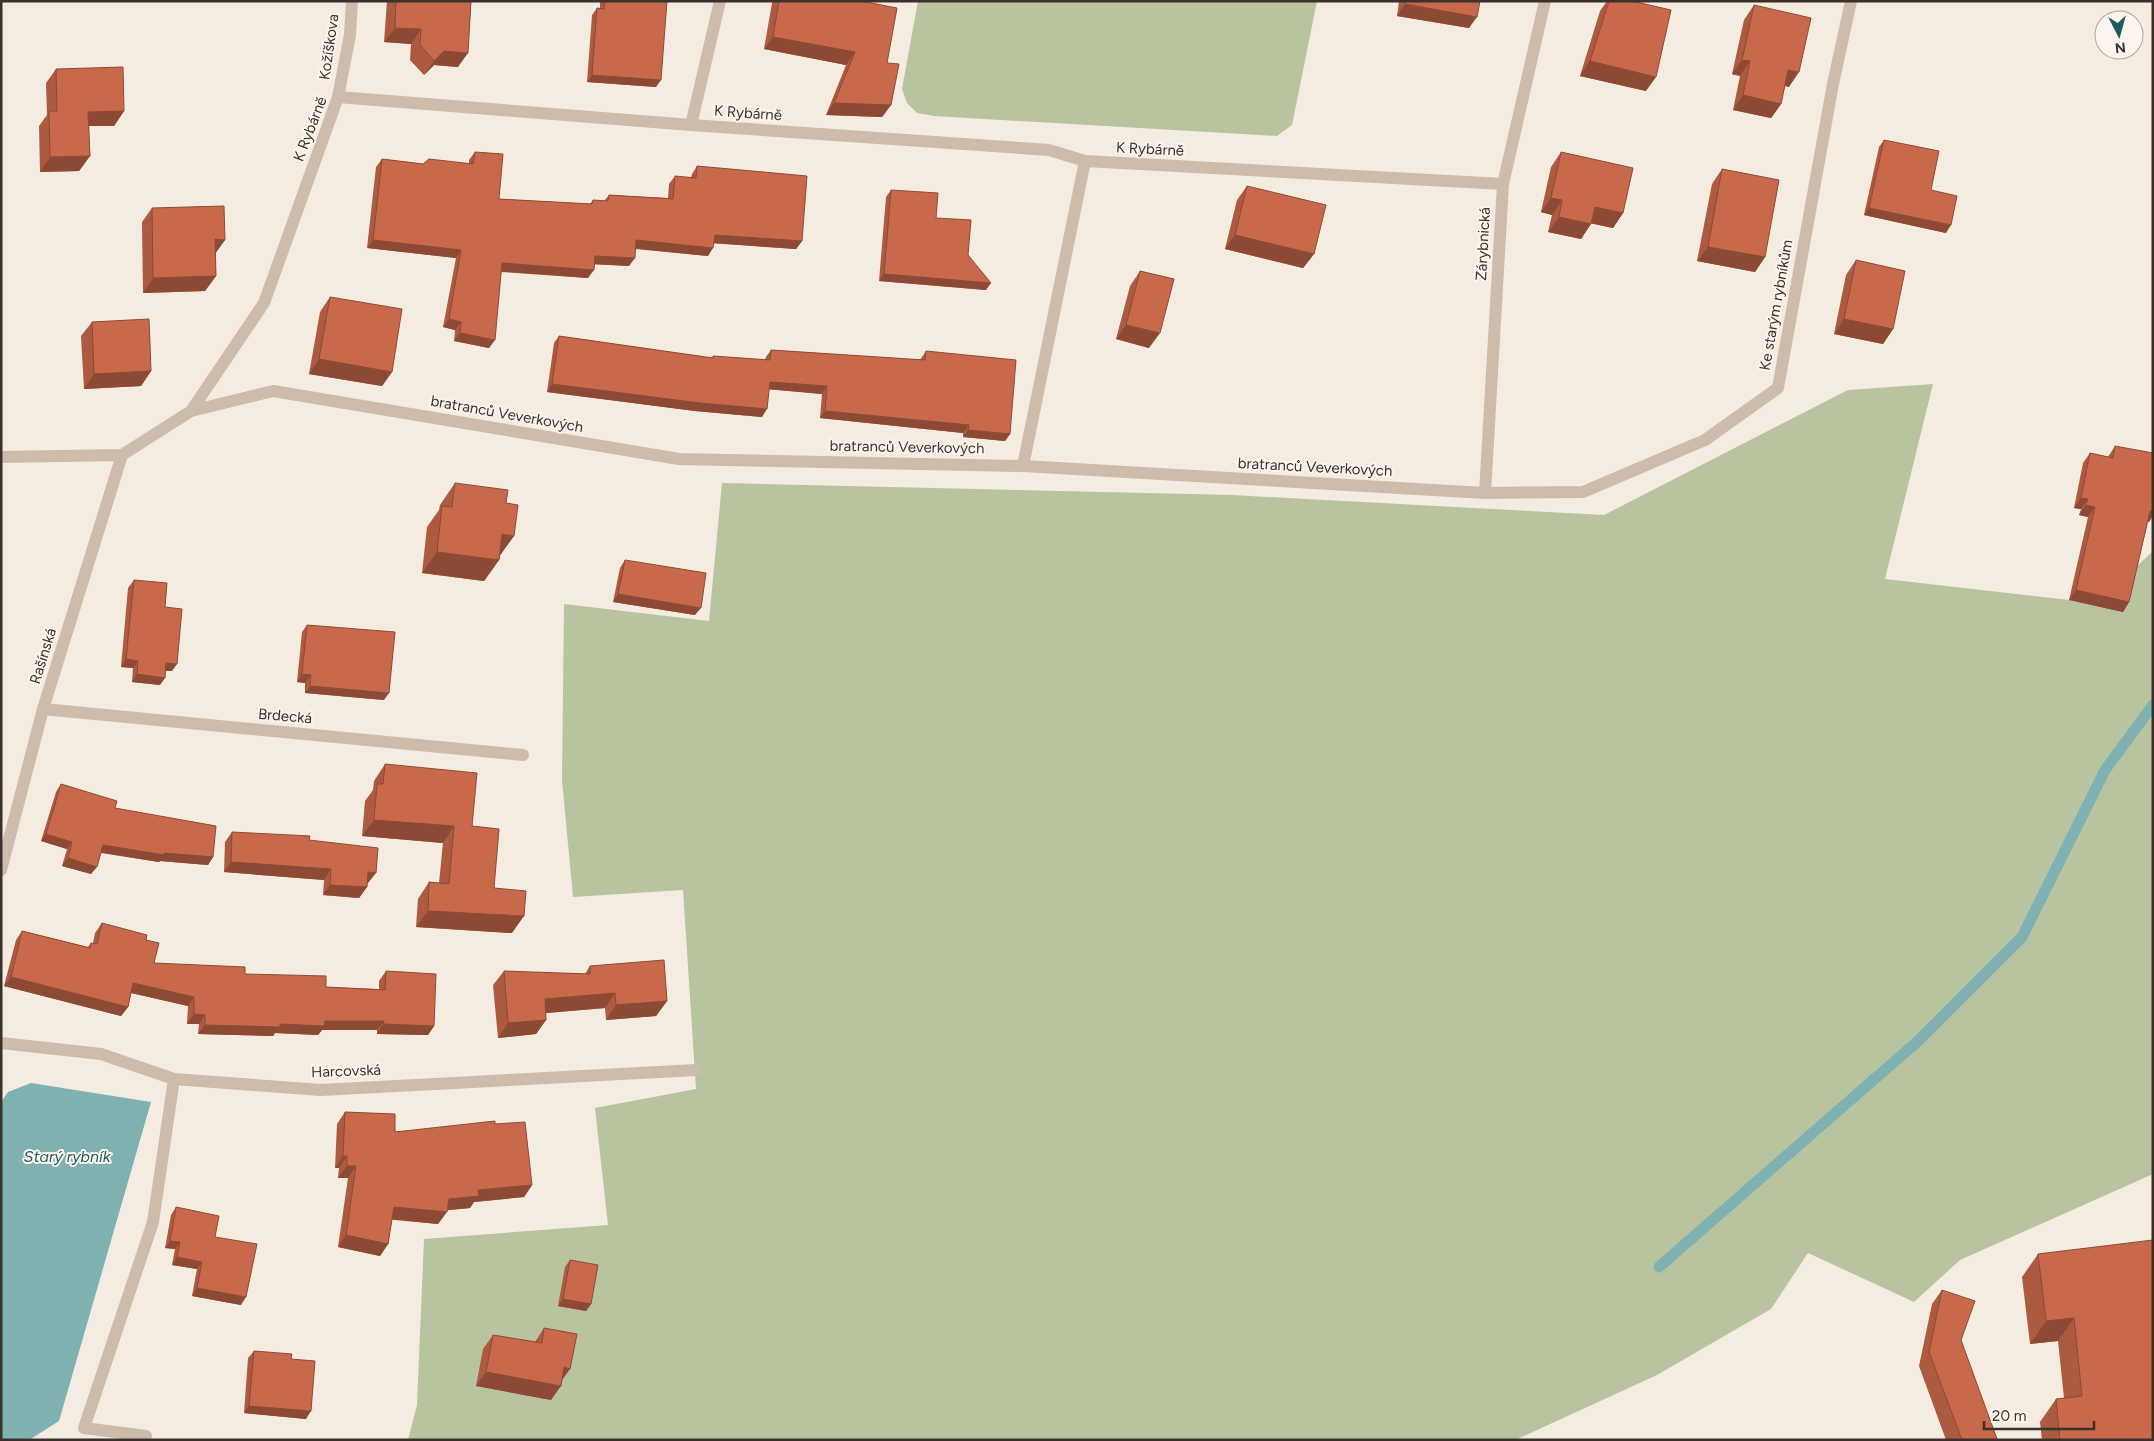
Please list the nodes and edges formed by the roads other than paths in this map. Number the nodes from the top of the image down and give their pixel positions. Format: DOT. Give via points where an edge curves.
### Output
graph roads {
  1 [pos="352,1"];
  2 [pos="720,1"];
  3 [pos="1545,1"];
  4 [pos="1851,1"];
  5 [pos="338,96"];
  6 [pos="691,125"];
  7 [pos="1085,161"];
  8 [pos="1503,184"];
  9 [pos="191,411"];
  10 [pos="122,455"];
  11 [pos="1,457"];
  12 [pos="1023,466"];
  13 [pos="1484,493"];
  14 [pos="44,709"];
  15 [pos="523,755"];
  16 [pos="1,870"];
  17 [pos="1,1042"];
  18 [pos="696,1070"];
  19 [pos="174,1079"];
  20 [pos="146,1436"];
  1 -- 5 [label="street, Kožíškova" via="350,35"];
  2 -- 6 [label="street"];
  3 -- 8 [label="street, Zárybnická"];
  4 -- 13 [label="street, Ke starým rybníkům" via="1778,388 1706,440 1583,492"];
  5 -- 6 [label="street, K Rybárně"];
  5 -- 9 [label="street, K Rybárně" via="264,303"];
  6 -- 7 [label="street, K Rybárně" via="1049,150"];
  7 -- 8 [label="street, K Rybárně"];
  7 -- 12 [label="street"];
  8 -- 13 [label="street, Zárybnická"];
  9 -- 10 [label="street, bratranců Veverkových"];
  9 -- 12 [label="street, bratranců Veverkových" via="273,391 679,459"];
  10 -- 11 [label="street"];
  10 -- 14 [label="street, Rašínská"];
  12 -- 13 [label="street, bratranců Veverkových"];
  14 -- 15 [label="street, Brdecká"];
  14 -- 16 [label="street, Rašínská"];
  17 -- 19 [label="street, Harcovská" via="101,1054"];
  18 -- 19 [label="street, Harcovská" via="321,1090"];
  19 -- 20 [label="street" via="153,1222 84,1428"];
}
